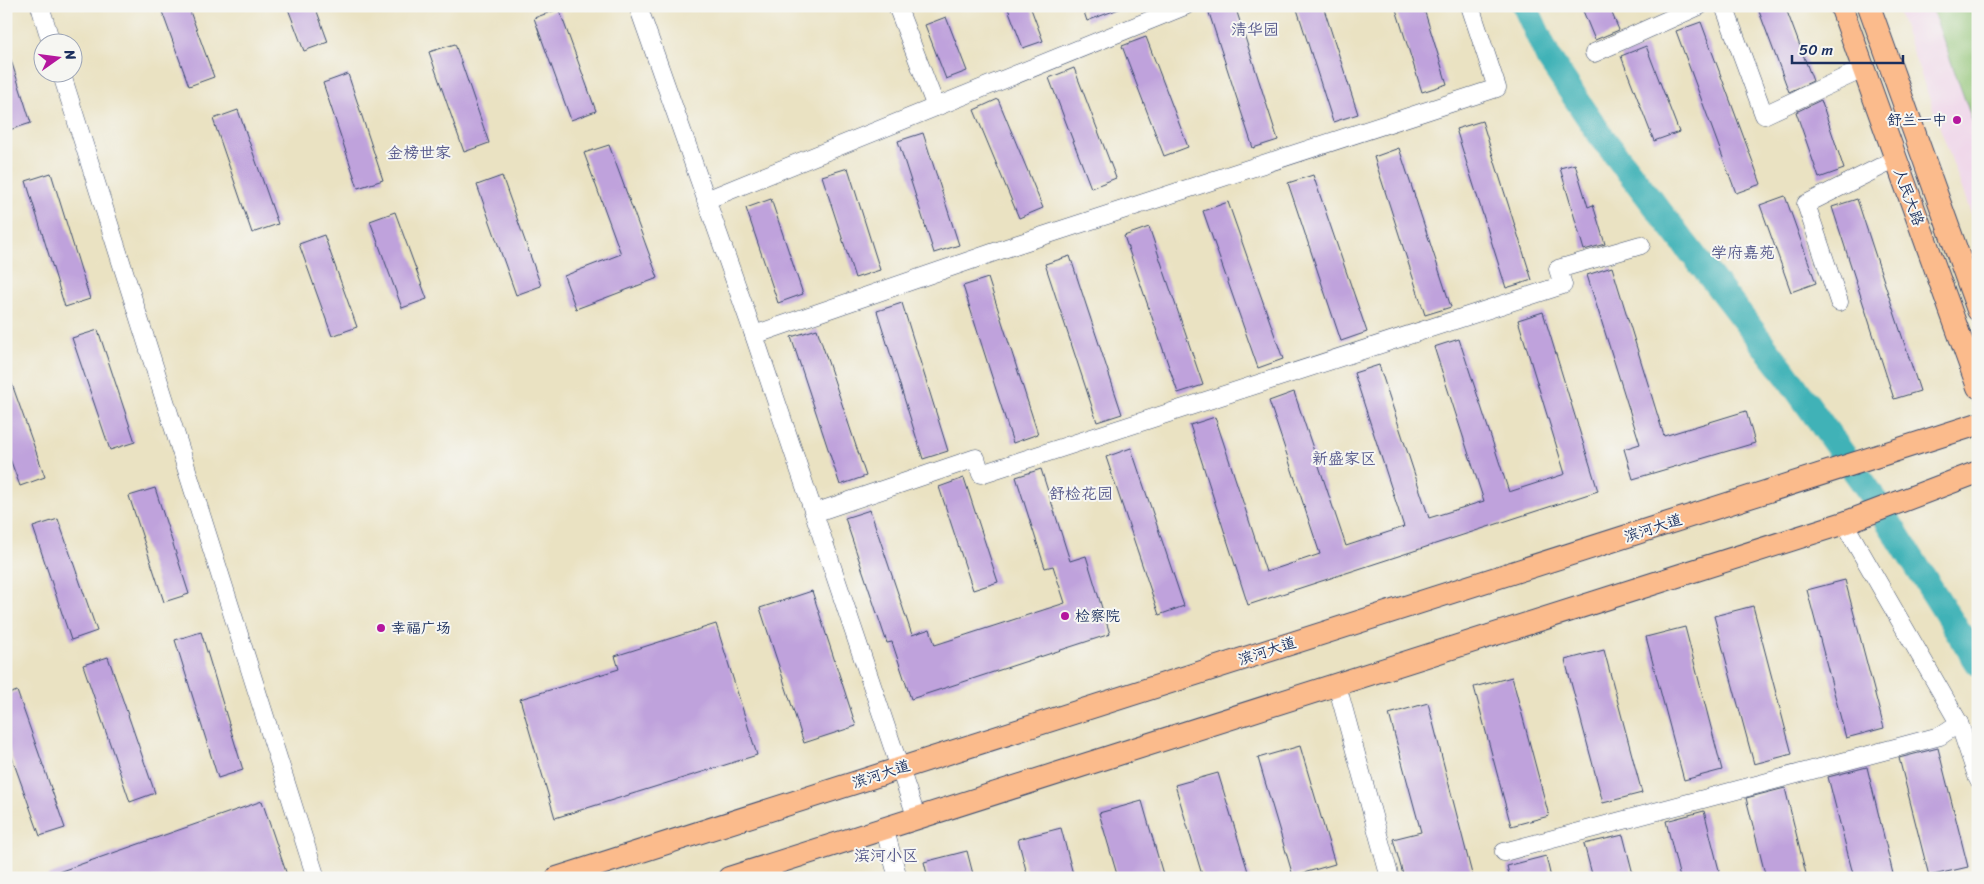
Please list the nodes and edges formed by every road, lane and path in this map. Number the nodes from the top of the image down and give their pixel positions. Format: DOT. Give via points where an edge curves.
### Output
graph roads {
  1 [pos="40,6"];
  2 [pos="638,6"];
  3 [pos="897,6"];
  4 [pos="1185,6"];
  5 [pos="1470,6"];
  6 [pos="1700,6"];
  7 [pos="1724,6"];
  8 [pos="1841,6"];
  9 [pos="1869,6"];
  10 [pos="48,32"];
  11 [pos="1594,53"];
  12 [pos="1863,69"];
  13 [pos="64,82"];
  14 [pos="936,107"];
  15 [pos="1896,159"];
  16 [pos="706,200"];
  17 [pos="1641,245"];
  18 [pos="1839,302"];
  19 [pos="1978,310"];
  20 [pos="754,335"];
  21 [pos="1978,387"];
  22 [pos="1978,424"];
  23 [pos="1978,472"];
  24 [pos="814,513"];
  25 [pos="1844,523"];
  26 [pos="1337,685"];
  27 [pos="1959,723"];
  28 [pos="900,768"];
  29 [pos="1978,779"];
  30 [pos="917,819"];
  31 [pos="884,827"];
  32 [pos="1504,852"];
  33 [pos="316,878"];
  34 [pos="557,878"];
  35 [pos="729,878"];
  36 [pos="898,878"];
  37 [pos="1390,878"];
  1 -- 10 [label="street"];
  2 -- 16 [label="street"];
  3 -- 14 [label="street"];
  4 -- 14 [label="street"];
  5 -- 20 [label="street" via="1497,88 1014,245"];
  6 -- 11 [label="street"];
  7 -- 12 [label="street" via="1764,114"];
  8 -- 12 [label="main road, 人民大路"];
  9 -- 19 [label="main road, 人民大路"];
  12 -- 15 [label="main road, 人民大路"];
  13 -- 33 [label="street"];
  14 -- 16 [label="street"];
  15 -- 18 [label="street" via="1806,204"];
  15 -- 21 [label="main road, 人民大路"];
  16 -- 20 [label="street"];
  17 -- 24 [label="street" via="1558,269 1563,286 981,474 976,458"];
  20 -- 24 [label="street"];
  22 -- 28 [label="main road, 滨河大道"];
  23 -- 25 [label="main road"];
  24 -- 28 [label="street"];
  25 -- 26 [label="main road"];
  25 -- 27 [label="street"];
  26 -- 30 [label="main road"];
  26 -- 37 [label="street"];
  27 -- 29 [label="street"];
  27 -- 32 [label="street" via="1940,736"];
  28 -- 30 [label="street"];
  28 -- 34 [label="main road, 滨河大道"];
  30 -- 31 [label="main road"];
  31 -- 35 [label="main road"];
  31 -- 36 [label="street"];
}
